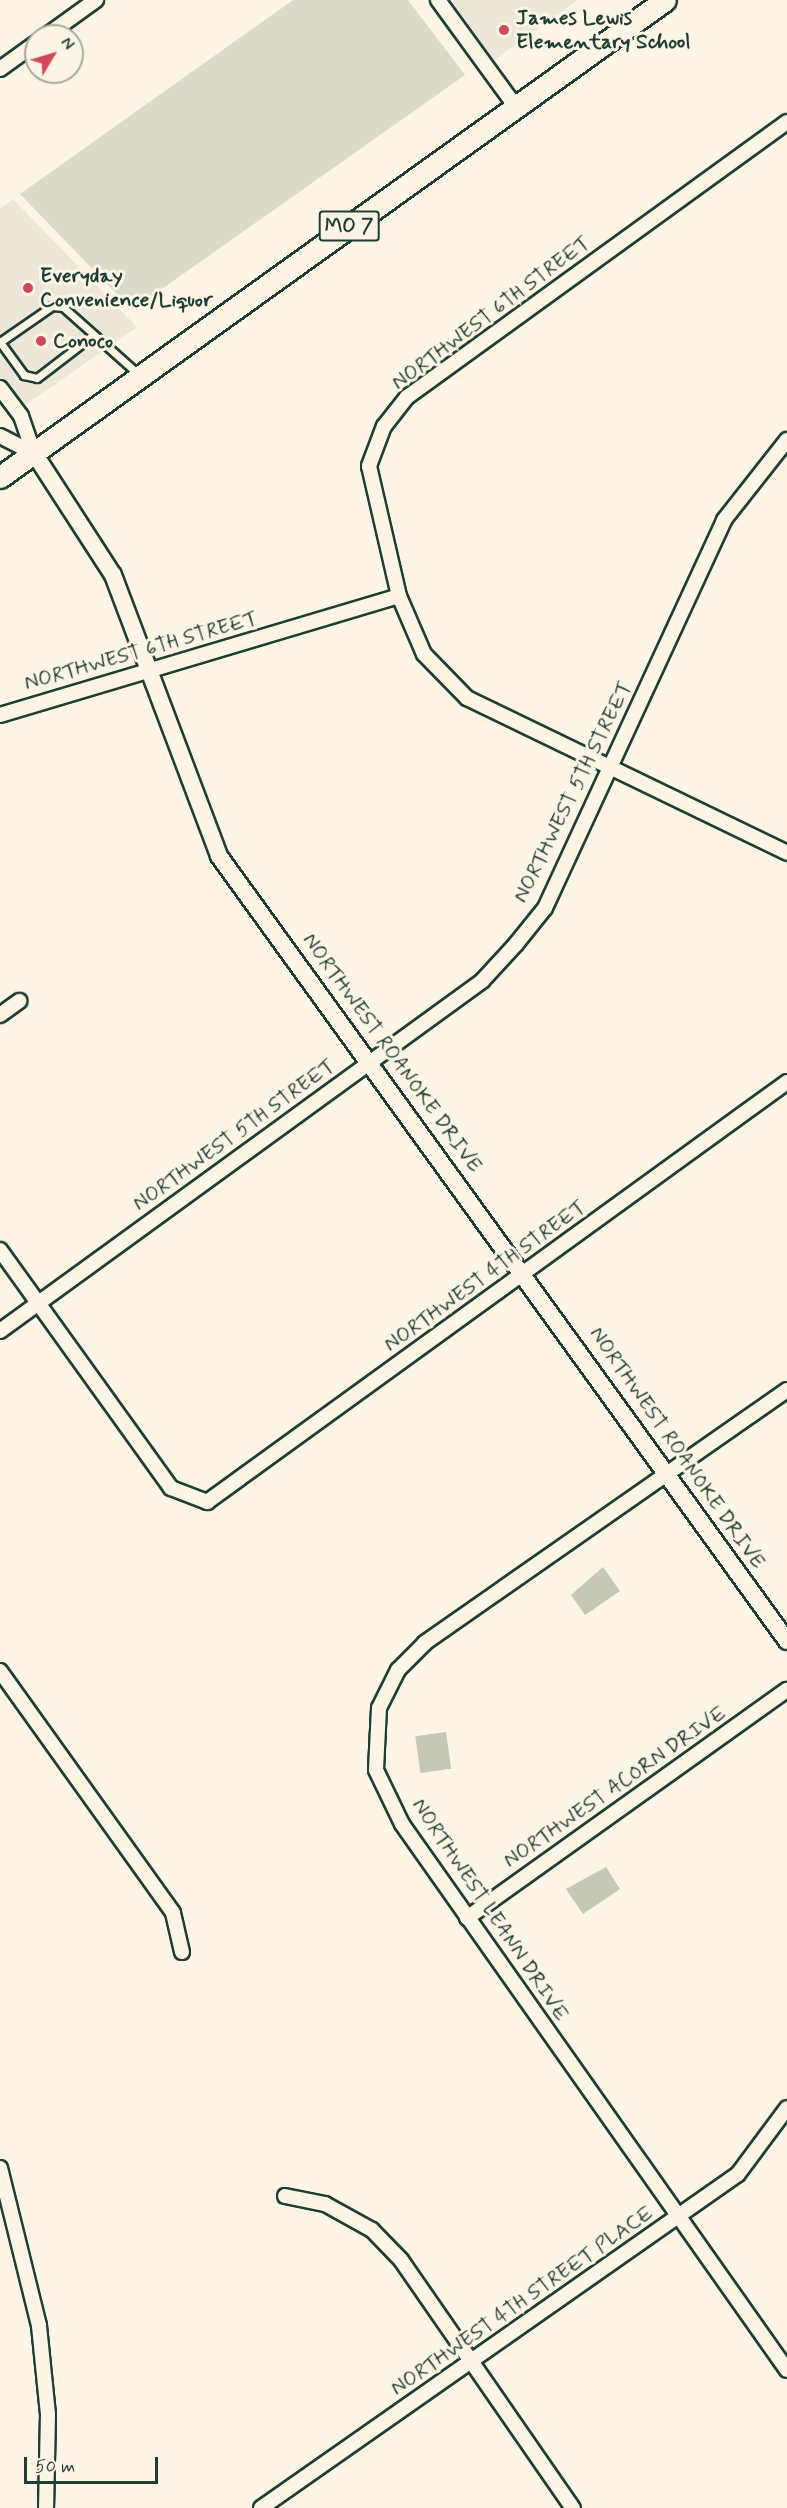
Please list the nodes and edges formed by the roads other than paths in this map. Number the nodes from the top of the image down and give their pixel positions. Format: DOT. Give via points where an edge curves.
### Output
graph roads {
  1 [pos="96,0"];
  2 [pos="665,0"];
  3 [pos="445,2"];
  4 [pos="63,24"];
  5 [pos="24,52"];
  6 [pos="0,69"];
  7 [pos="516,107"];
  8 [pos="787,122"];
  9 [pos="93,335"];
  10 [pos="0,342"];
  11 [pos="141,376"];
  12 [pos="0,388"];
  13 [pos="0,436"];
  14 [pos="787,440"];
  15 [pos="34,453"];
  16 [pos="0,477"];
  17 [pos="399,596"];
  18 [pos="153,671"];
  19 [pos="0,715"];
  20 [pos="610,768"];
  21 [pos="787,853"];
  22 [pos="19,1001"];
  23 [pos="0,1015"];
  24 [pos="372,1062"];
  25 [pos="787,1082"];
  26 [pos="0,1250"];
  27 [pos="524,1273"];
  28 [pos="39,1304"];
  29 [pos="0,1331"];
  30 [pos="787,1390"];
  31 [pos="669,1474"];
  32 [pos="787,1641"];
  33 [pos="0,1671"];
  34 [pos="787,1690"];
  35 [pos="467,1918"];
  36 [pos="182,1952"];
  37 [pos="787,2108"];
  38 [pos="0,2168"];
  39 [pos="285,2196"];
  40 [pos="678,2219"];
  41 [pos="473,2360"];
  42 [pos="787,2370"];
  43 [pos="46,2508"];
  44 [pos="261,2508"];
  45 [pos="573,2508"];
  1 -- 4 [label="street"];
  2 -- 7 [label="main road, MO 7"];
  3 -- 7 [label="street"];
  5 -- 6 [label="street"];
  7 -- 11 [label="main road, MO 7"];
  8 -- 17 [label="street, NORTHWEST 6TH STREET" via="407,397 384,426 369,466"];
  9 -- 10 [label="lane" via="63,307 51,306"];
  9 -- 10 [label="lane" via="37,378 24,375"];
  9 -- 11 [label="lane"];
  11 -- 15 [label="main road, MO 7"];
  12 -- 15 [label="street" via="21,416"];
  13 -- 15 [label="street"];
  14 -- 20 [label="street, NORTHWEST 5TH STREET" via="724,520"];
  15 -- 16 [label="main road, MO 7"];
  15 -- 18 [label="street, NORTHWEST ROANOKE DRIVE" via="113,575"];
  17 -- 18 [label="street, NORTHWEST 6TH STREET"];
  17 -- 20 [label="street" via="424,654 467,698"];
  18 -- 19 [label="street, NORTHWEST 6TH STREET"];
  18 -- 24 [label="street, NORTHWEST ROANOKE DRIVE" via="219,856"];
  20 -- 21 [label="street"];
  20 -- 24 [label="street, NORTHWEST 5TH STREET" via="544,908 516,944 482,981"];
  22 -- 23 [label="street"];
  24 -- 27 [label="street, NORTHWEST ROANOKE DRIVE"];
  24 -- 28 [label="street, NORTHWEST 5TH STREET"];
  25 -- 27 [label="street, NORTHWEST 4TH STREET"];
  26 -- 28 [label="street"];
  27 -- 28 [label="street, NORTHWEST 4TH STREET" via="207,1502 171,1488"];
  27 -- 31 [label="street, NORTHWEST ROANOKE DRIVE"];
  28 -- 29 [label="street, NORTHWEST 5TH STREET"];
  30 -- 31 [label="street, NORTHWEST LEANN DRIVE"];
  31 -- 32 [label="street, NORTHWEST ROANOKE DRIVE"];
  31 -- 35 [label="street, NORTHWEST LEANN DRIVE" via="425,1643 398,1670 379,1708 375,1770 402,1824"];
  33 -- 36 [label="street" via="173,1913"];
  34 -- 35 [label="street, NORTHWEST ACORN DRIVE"];
  35 -- 40 [label="street, NORTHWEST LEANN DRIVE"];
  37 -- 40 [label="street, NORTHWEST 4TH STREET PLACE" via="738,2174"];
  38 -- 43 [label="street" via="39,2326 48,2414"];
  39 -- 41 [label="street" via="325,2204 372,2230 401,2260"];
  40 -- 41 [label="street, NORTHWEST 4TH STREET PLACE"];
  40 -- 42 [label="street, NORTHWEST LEANN DRIVE"];
  41 -- 44 [label="street, NORTHWEST 4TH STREET PLACE"];
  41 -- 45 [label="street"];
}
